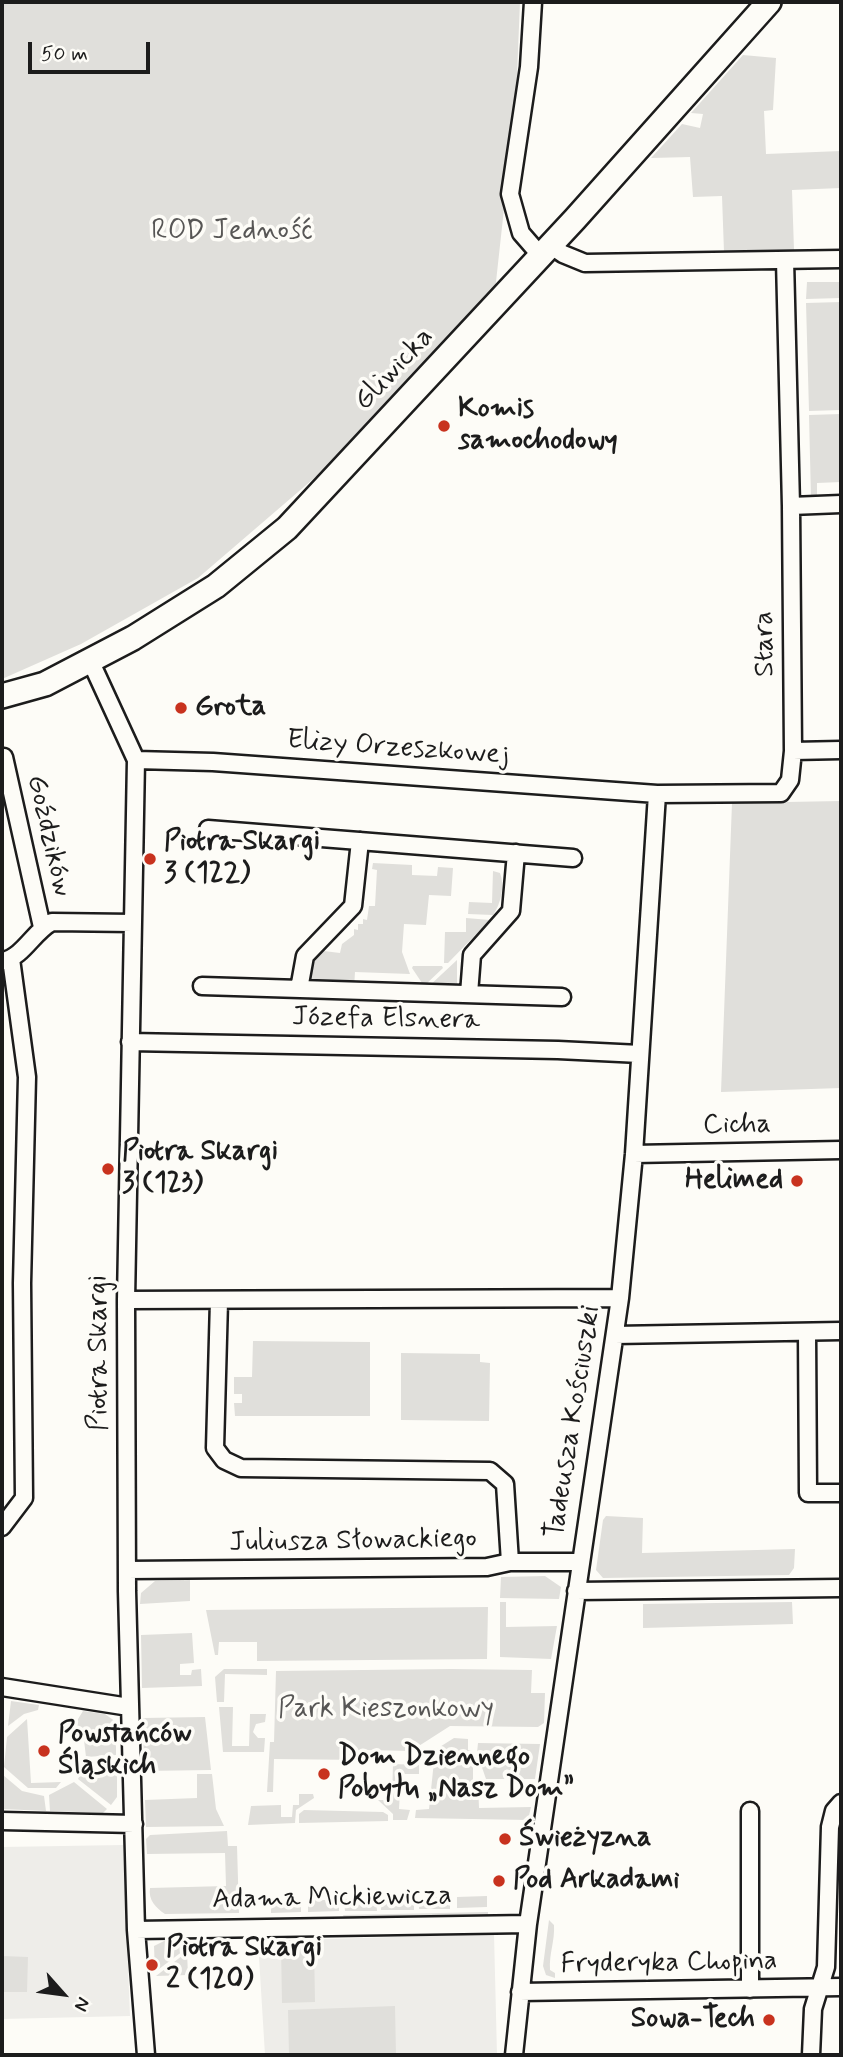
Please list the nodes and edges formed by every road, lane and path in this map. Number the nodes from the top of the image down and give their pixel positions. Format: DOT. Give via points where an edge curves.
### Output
graph roads {
  1 [pos="533,2"];
  2 [pos="769,2"];
  3 [pos="546,250"];
  4 [pos="841,259"];
  5 [pos="785,260"];
  6 [pos="841,503"];
  7 [pos="791,506"];
  8 [pos="90,660"];
  9 [pos="2,696"];
  10 [pos="841,750"];
  11 [pos="793,751"];
  12 [pos="4,757"];
  13 [pos="136,760"];
  14 [pos="790,780"];
  15 [pos="657,794"];
  16 [pos="208,829"];
  17 [pos="360,841"];
  18 [pos="516,853"];
  19 [pos="573,858"];
  20 [pos="132,923"];
  21 [pos="42,927"];
  22 [pos="7,960"];
  23 [pos="202,986"];
  24 [pos="299,989"];
  25 [pos="469,994"];
  26 [pos="562,997"];
  27 [pos="130,1042"];
  28 [pos="640,1054"];
  29 [pos="841,1150"];
  30 [pos="634,1154"];
  31 [pos="620,1298"];
  32 [pos="126,1300"];
  33 [pos="219,1301"];
  34 [pos="841,1331"];
  35 [pos="807,1332"];
  36 [pos="615,1335"];
  37 [pos="841,1493"];
  38 [pos="3,1527"];
  39 [pos="510,1562"];
  40 [pos="579,1562"];
  41 [pos="127,1570"];
  42 [pos="841,1588"];
  43 [pos="576,1591"];
  44 [pos="2,1688"];
  45 [pos="129,1707"];
  46 [pos="841,1803"];
  47 [pos="750,1811"];
  48 [pos="2,1821"];
  49 [pos="135,1824"];
  50 [pos="528,1924"];
  51 [pos="136,1930"];
  52 [pos="841,1987"];
  53 [pos="819,1988"];
  54 [pos="750,1989"];
  55 [pos="520,1992"];
  56 [pos="146,2055"];
  57 [pos="514,2055"];
  58 [pos="811,2055"];
  1 -- 3 [label="street" via="530,67 510,194 521,233"];
  2 -- 3 [label="main road, Gliwicka"];
  3 -- 5 [label="street" via="586,263"];
  3 -- 8 [label="main road, Gliwicka" via="287,528 207,592"];
  4 -- 5 [label="street"];
  5 -- 7 [label="street, Stara"];
  6 -- 7 [label="street"];
  7 -- 11 [label="street, Stara"];
  8 -- 9 [label="main road, Gliwicka" via="45,684"];
  8 -- 13 [label="street, Piotra Skargi"];
  10 -- 11 [label="street"];
  11 -- 14 [label="street, Stara"];
  12 -- 21 [label="street, Goździków"];
  13 -- 15 [label="street, Elizy Orzeszkowej"];
  13 -- 20 [label="street, Piotra Skargi"];
  14 -- 15 [label="street, Elizy Orzeszkowej" via="781,793"];
  15 -- 28 [label="street, Tadeusza Kościuszki"];
  16 -- 17 [label="street"];
  17 -- 18 [label="street"];
  17 -- 24 [label="street" via="353,906 305,956"];
  18 -- 19 [label="street"];
  18 -- 25 [label="street" via="510,911 472,955"];
  20 -- 21 [label="street" via="52,922"];
  20 -- 27 [label="street, Piotra Skargi"];
  21 -- 22 [label="street"];
  22 -- 38 [label="street" via="27,1077 22,1283 24,1498"];
  23 -- 24 [label="street, Józefa Elsnera"];
  24 -- 25 [label="street, Józefa Elsnera"];
  25 -- 26 [label="street, Józefa Elsnera"];
  27 -- 28 [label="street, Józefa Elsnera"];
  27 -- 32 [label="street, Piotra Skargi"];
  28 -- 30 [label="street, Tadeusza Kościuszki"];
  29 -- 30 [label="street, Cicha"];
  30 -- 31 [label="street, Tadeusza Kościuszki"];
  31 -- 33 [label="street"];
  31 -- 36 [label="street, Tadeusza Kościuszki"];
  32 -- 33 [label="street"];
  32 -- 41 [label="street, Piotra Skargi"];
  33 -- 39 [label="street" via="215,1448 224,1461 241,1468 491,1471 505,1484"];
  34 -- 35 [label="street"];
  35 -- 36 [label="street"];
  35 -- 37 [label="street" via="808,1493"];
  36 -- 40 [label="street, Tadeusza Kościuszki"];
  39 -- 40 [label="street, Juliusza Słowackiego"];
  39 -- 41 [label="street, Juliusza Słowackiego" via="487,1567"];
  40 -- 43 [label="street, Tadeusza Kościuszki"];
  41 -- 45 [label="street, Piotra Skargi"];
  42 -- 43 [label="street"];
  43 -- 50 [label="street, Tadeusza Kościuszki"];
  44 -- 45 [label="street"];
  45 -- 49 [label="street, Piotra Skargi"];
  46 -- 53 [label="street" via="831,1827 830,1917 826,1967"];
  47 -- 54 [label="street"];
  48 -- 49 [label="street"];
  49 -- 51 [label="street, Piotra Skargi"];
  50 -- 51 [label="street, Adama Mickiewicza"];
  50 -- 55 [label="street, Tadeusza Kościuszki"];
  51 -- 56 [label="street, Piotra Skargi"];
  52 -- 53 [label="street, Fryderyka Chopina"];
  53 -- 54 [label="street, Fryderyka Chopina"];
  53 -- 58 [label="street"];
  54 -- 55 [label="street, Fryderyka Chopina"];
  55 -- 57 [label="street, Tadeusza Kościuszki"];
}
